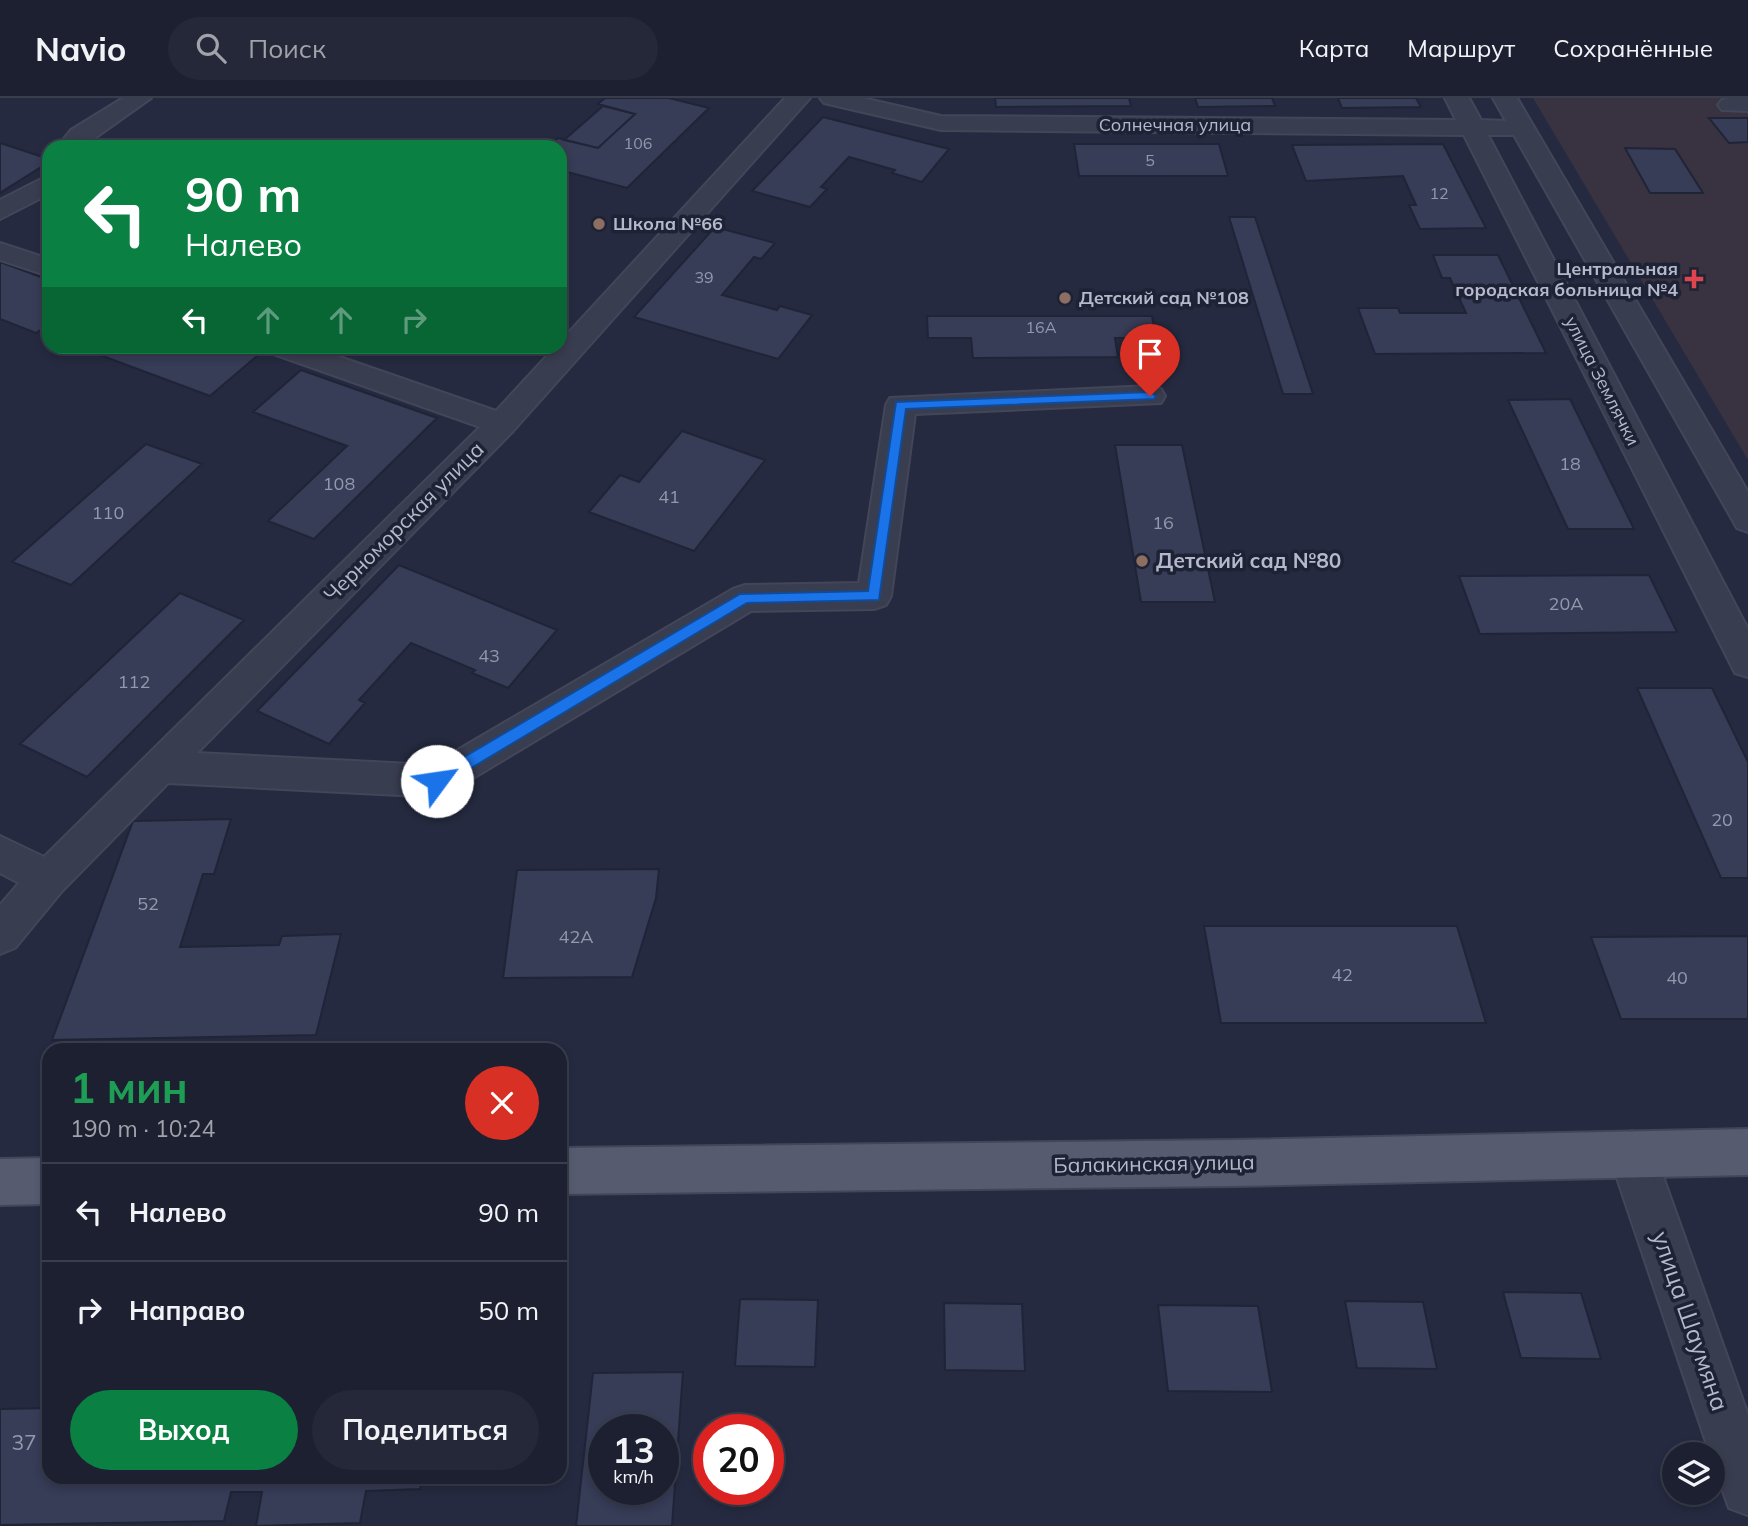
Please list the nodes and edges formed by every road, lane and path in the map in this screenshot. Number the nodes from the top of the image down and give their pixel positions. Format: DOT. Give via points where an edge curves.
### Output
graph roads {
  1 [pos="139,98"];
  2 [pos="798,98"];
  3 [pos="832,98"];
  4 [pos="1457,98"];
  5 [pos="1505,98"];
  6 [pos="1473,127"];
  7 [pos="1522,128"];
  8 [pos="75,140"];
  9 [pos="42,187"];
  10 [pos="0,211"];
  11 [pos="0,251"];
  12 [pos="42,266"];
  13 [pos="567,352"];
  14 [pos="301,354"];
  15 [pos="566,354"];
  16 [pos="1150,396"];
  17 [pos="502,424"];
  18 [pos="1748,520"];
  19 [pos="1736,620"];
  20 [pos="1748,663"];
  21 [pos="160,767"];
  22 [pos="0,853"];
  23 [pos="48,880"];
  24 [pos="0,936"];
  25 [pos="1748,1152"];
  26 [pos="1632,1154"];
  27 [pos="567,1171"];
  28 [pos="42,1181"];
  29 [pos="0,1182"];
  30 [pos="1748,1489"];
  1 -- 8 [label="street"];
  2 -- 13 [label="street, Черноморская улица"];
  3 -- 6 [label="street, Солнечная улица" via="941,123"];
  4 -- 6 [label="street, улица Землячки"];
  5 -- 7 [label="street"];
  6 -- 7 [label="street, Солнечная улица"];
  6 -- 19 [label="street, улица Землячки"];
  7 -- 18 [label="street"];
  9 -- 10 [label="street"];
  11 -- 12 [label="street"];
  14 -- 17 [label="street"];
  15 -- 17 [label="street, Черноморская улица"];
  16 -- 21 [label="street" via="901,405 874,596 745,598 437,781"];
  17 -- 21 [label="street, Черноморская улица"];
  19 -- 20 [label="street, улица Землячки"];
  21 -- 23 [label="street, Черноморская улица"];
  22 -- 23 [label="street"];
  23 -- 24 [label="street, Черноморская улица"];
  25 -- 26 [label="main road, Балакинская улица"];
  26 -- 27 [label="main road, Балакинская улица"];
  26 -- 30 [label="street, улица Шаумяна"];
  28 -- 29 [label="main road"];
}
